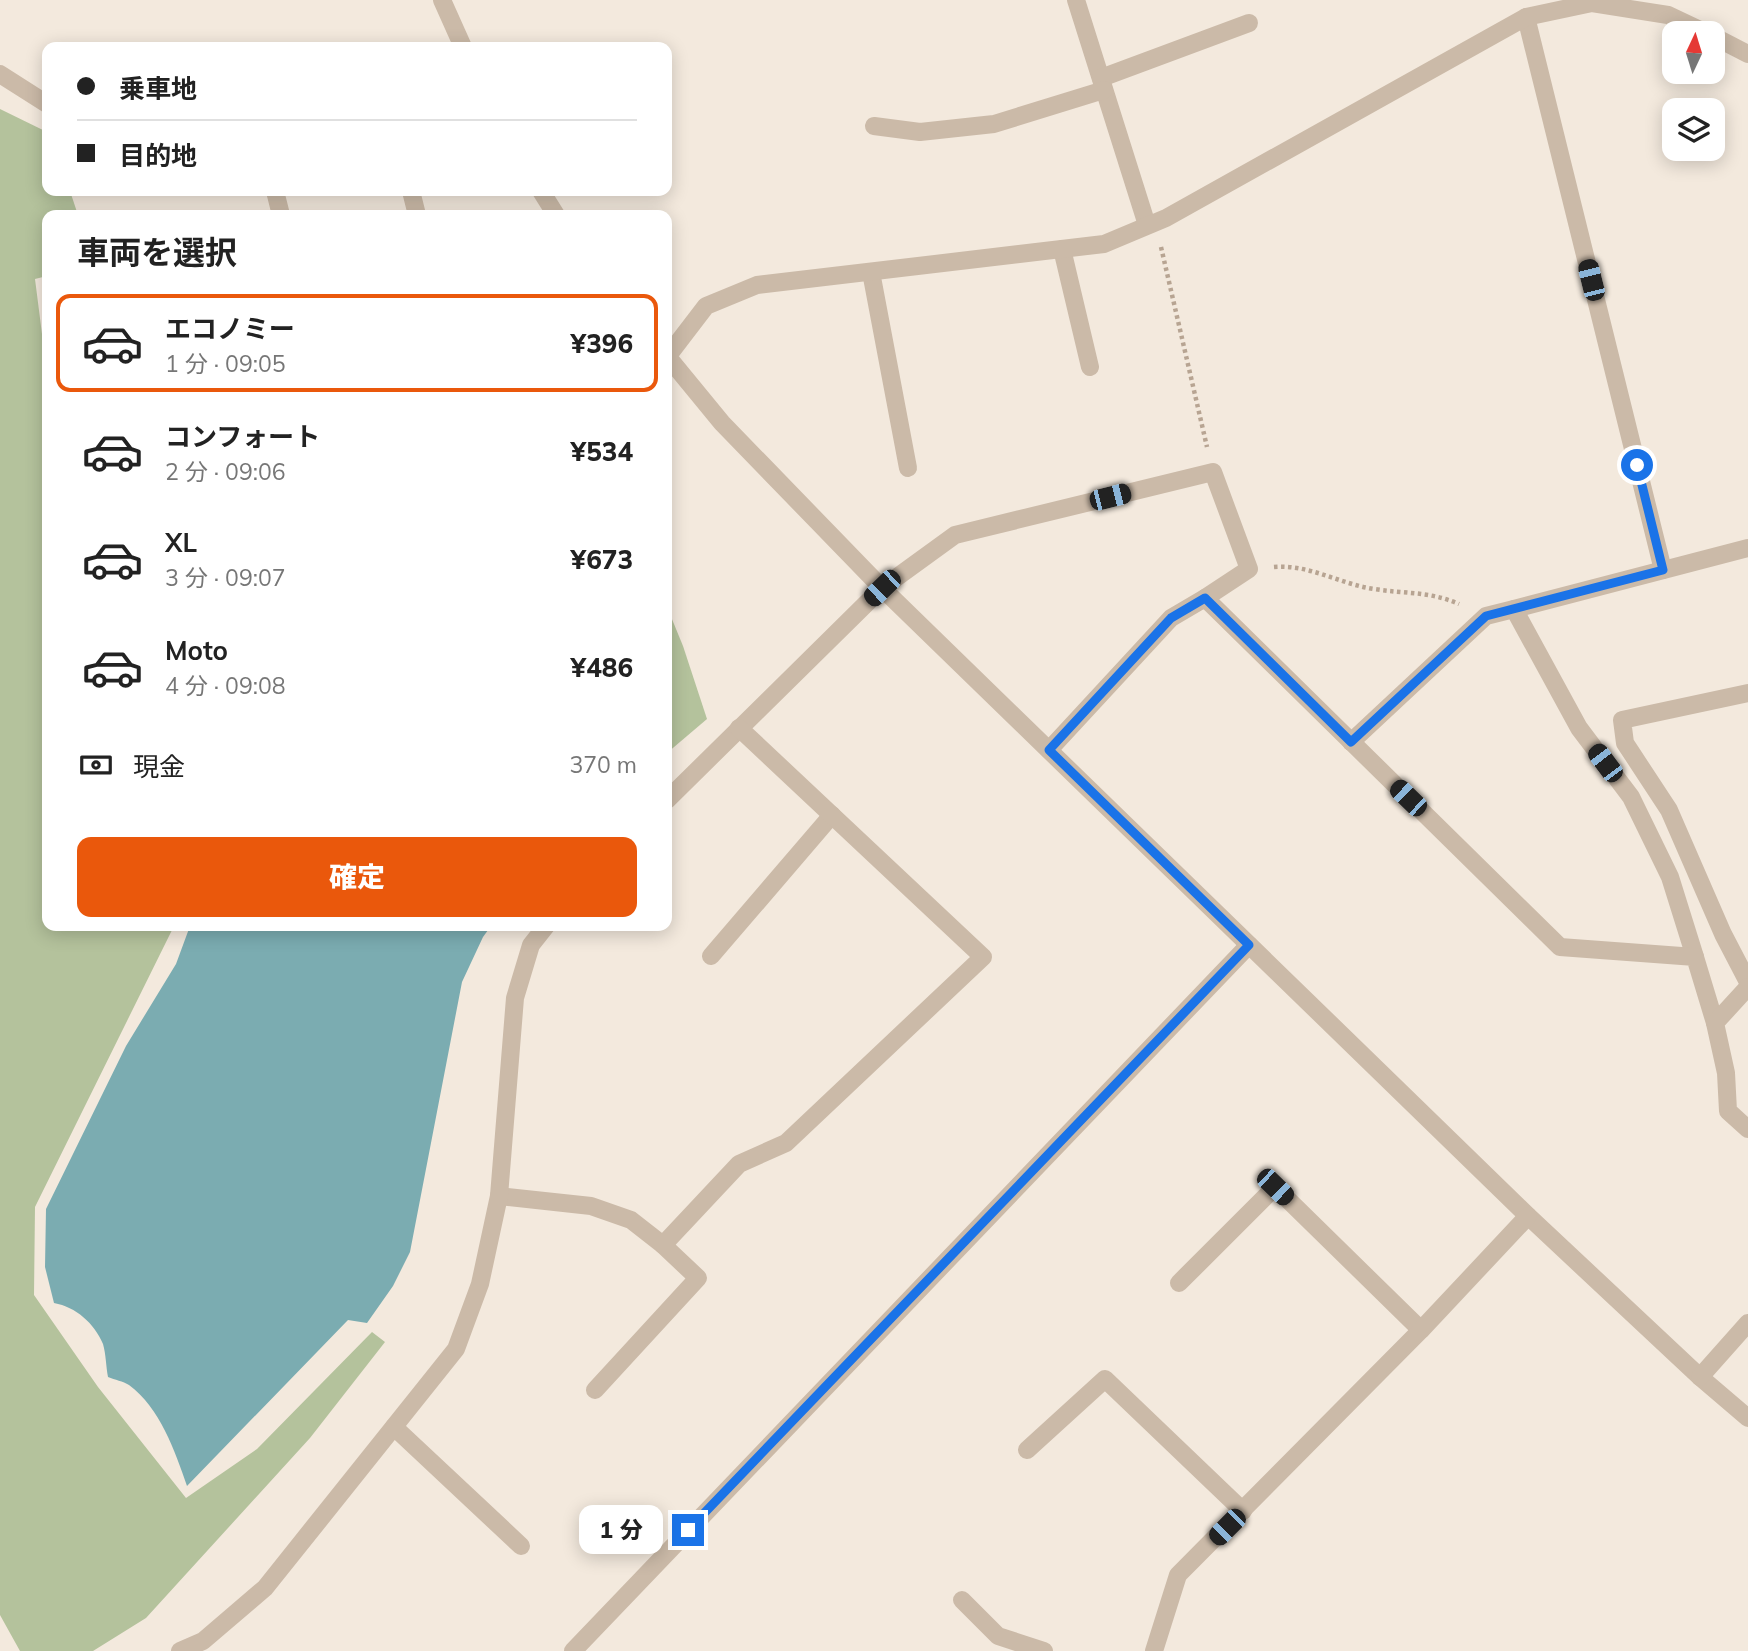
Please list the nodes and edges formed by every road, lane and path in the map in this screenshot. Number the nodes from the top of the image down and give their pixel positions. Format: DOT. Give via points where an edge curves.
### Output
graph roads {
  1 [pos="442,0"];
  2 [pos="1076,0"];
  3 [pos="1526,17"];
  4 [pos="1681,21"];
  5 [pos="1249,23"];
  6 [pos="461,42"];
  7 [pos="1726,43"];
  8 [pos="1748,54"];
  9 [pos="0,74"];
  10 [pos="1102,84"];
  11 [pos="42,101"];
  12 [pos="874,126"];
  13 [pos="1152,224"];
  14 [pos="1062,249"];
  15 [pos="871,272"];
  16 [pos="672,350"];
  17 [pos="672,363"];
  18 [pos="1090,368"];
  19 [pos="908,468"];
  20 [pos="1213,472"];
  21 [pos="1748,548"];
  22 [pos="1249,569"];
  23 [pos="1663,570"];
  24 [pos="882,588"];
  25 [pos="1205,598"];
  26 [pos="1514,609"];
  27 [pos="1486,616"];
  28 [pos="1748,693"];
  29 [pos="739,728"];
  30 [pos="1351,742"];
  31 [pos="1049,750"];
  32 [pos="672,795"];
  33 [pos="832,815"];
  34 [pos="542,931"];
  35 [pos="1249,945"];
  36 [pos="711,956"];
  37 [pos="1695,957"];
  38 [pos="1748,984"];
  39 [pos="1715,1023"];
  40 [pos="1748,1129"];
  41 [pos="499,1196"];
  42 [pos="1528,1216"];
  43 [pos="663,1245"];
  44 [pos="1179,1283"];
  45 [pos="1748,1323"];
  46 [pos="1422,1330"];
  47 [pos="1700,1377"];
  48 [pos="595,1390"];
  49 [pos="1748,1418"];
  50 [pos="394,1427"];
  51 [pos="1027,1450"];
  52 [pos="1243,1511"];
  53 [pos="522,1546"];
  54 [pos="962,1600"];
  55 [pos="180,1651"];
  56 [pos="573,1651"];
  57 [pos="1044,1651"];
  58 [pos="1154,1651"];
  1 -- 6 [label="street"];
  2 -- 10 [label="street"];
  3 -- 4 [label="street" via="1592,3"];
  3 -- 13 [label="street"];
  3 -- 23 [label="street"];
  5 -- 10 [label="street"];
  7 -- 8 [label="street"];
  9 -- 11 [label="street"];
  10 -- 12 [label="street" via="994,124 920,132"];
  10 -- 13 [label="street"];
  13 -- 14 [label="street" via="1104,244"];
  13 -- 20 [label="path"];
  14 -- 15 [label="street"];
  14 -- 18 [label="street"];
  15 -- 16 [label="street" via="757,285 706,306"];
  15 -- 19 [label="street"];
  17 -- 24 [label="street" via="722,423"];
  20 -- 22 [label="street"];
  20 -- 24 [label="street" via="955,535"];
  21 -- 23 [label="street"];
  22 -- 25 [label="street"];
  22 -- 27 [label="path" via="1293,565 1371,589 1440,596"];
  23 -- 26 [label="street"];
  24 -- 29 [label="street"];
  24 -- 31 [label="street"];
  25 -- 30 [label="street"];
  25 -- 31 [label="street" via="1171,618"];
  26 -- 27 [label="street"];
  26 -- 37 [label="street" via="1579,729 1631,797 1670,877"];
  27 -- 30 [label="street"];
  28 -- 38 [label="street" via="1622,720 1625,743 1669,810"];
  29 -- 32 [label="street"];
  29 -- 33 [label="street"];
  30 -- 37 [label="street" via="1560,947"];
  31 -- 35 [label="street"];
  33 -- 36 [label="street"];
  33 -- 43 [label="street" via="983,957 786,1143 739,1164"];
  34 -- 41 [label="street" via="531,945 515,998"];
  35 -- 42 [label="street"];
  35 -- 56 [label="street"];
  37 -- 39 [label="street"];
  38 -- 39 [label="street"];
  39 -- 40 [label="street" via="1726,1073 1728,1111"];
  41 -- 43 [label="street" via="592,1206 631,1220"];
  41 -- 50 [label="street" via="480,1284 456,1349"];
  42 -- 46 [label="street"];
  42 -- 47 [label="street"];
  43 -- 48 [label="street" via="698,1278"];
  44 -- 46 [label="street" via="1275,1187"];
  45 -- 47 [label="street"];
  46 -- 52 [label="street"];
  47 -- 49 [label="street"];
  50 -- 53 [label="street"];
  50 -- 55 [label="street" via="265,1588 203,1641"];
  51 -- 52 [label="street" via="1105,1379"];
  52 -- 58 [label="street" via="1178,1575"];
  54 -- 57 [label="street" via="998,1636"];
}
